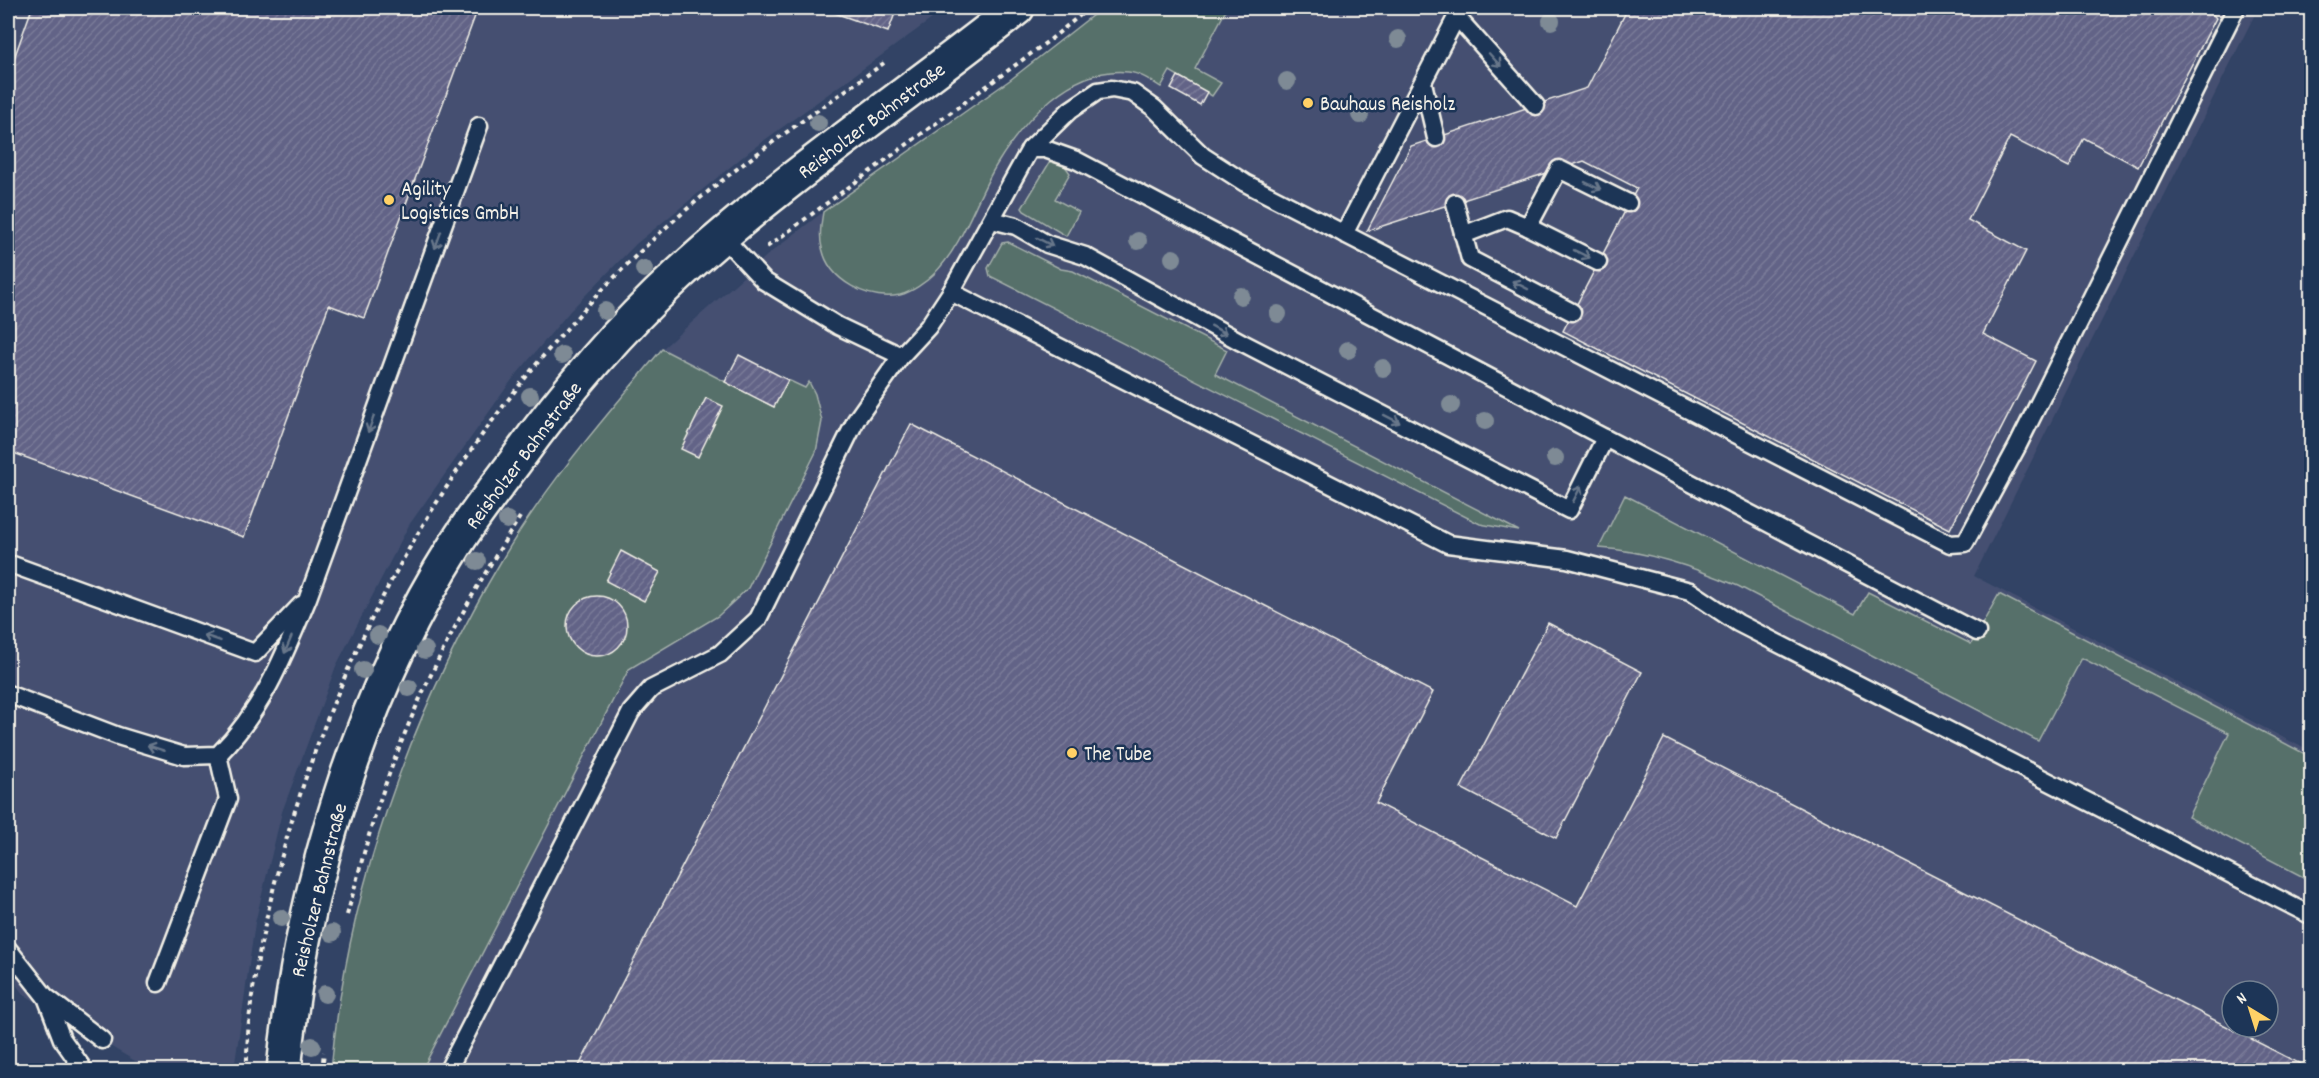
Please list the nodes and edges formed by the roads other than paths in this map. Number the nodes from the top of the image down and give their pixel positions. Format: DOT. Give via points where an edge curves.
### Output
graph roads {
  1 [pos="1017,8"];
  2 [pos="2236,8"];
  3 [pos="1459,12"];
  4 [pos="1423,83"];
  5 [pos="1536,106"];
  6 [pos="479,126"];
  7 [pos="1436,138"];
  8 [pos="1030,149"];
  9 [pos="1455,203"];
  10 [pos="1628,203"];
  11 [pos="992,220"];
  12 [pos="1528,227"];
  13 [pos="1344,234"];
  14 [pos="1463,235"];
  15 [pos="722,236"];
  16 [pos="1598,262"];
  17 [pos="951,292"];
  18 [pos="1572,312"];
  19 [pos="902,356"];
  20 [pos="1605,438"];
  21 [pos="8,567"];
  22 [pos="308,598"];
  23 [pos="1977,632"];
  24 [pos="8,694"];
  25 [pos="218,755"];
  26 [pos="2312,916"];
  27 [pos="8,949"];
  28 [pos="158,983"];
  29 [pos="45,996"];
  30 [pos="102,1040"];
  31 [pos="84,1071"];
  32 [pos="284,1071"];
  33 [pos="448,1071"];
  1 -- 15 [label="main road, Reisholzer Bahnstraße"];
  2 -- 13 [label="lane" via="2017,447 1965,543 1950,544"];
  3 -- 4 [label="lane"];
  3 -- 5 [label="lane, one-way"];
  4 -- 7 [label="lane"];
  4 -- 13 [label="lane"];
  6 -- 22 [label="lane, one-way"];
  8 -- 11 [label="lane"];
  8 -- 13 [label="lane" via="1070,110 1098,91 1133,93 1203,156 1245,183"];
  8 -- 20 [label="lane" via="1046,149 1076,160"];
  9 -- 14 [label="lane"];
  12 -- 10 [label="lane, one-way" via="1558,169"];
  11 -- 17 [label="lane"];
  11 -- 20 [label="lane, one-way" via="1016,226 1047,244 1085,256 1241,342 1569,510"];
  12 -- 14 [label="lane" via="1507,218"];
  12 -- 16 [label="lane, one-way"];
  18 -- 14 [label="lane, one-way" via="1470,259"];
  15 -- 19 [label="lane" via="764,281 838,326"];
  15 -- 32 [label="main road, Reisholzer Bahnstraße" via="619,334 542,424 456,544 412,622 345,781 308,914 290,1010"];
  17 -- 19 [label="lane" via="928,327"];
  17 -- 26 [label="lane" via="1448,544 1567,559 1690,591 1738,623"];
  19 -- 33 [label="lane" via="856,420 758,619 720,654 651,689 631,711"];
  20 -- 23 [label="lane"];
  22 -- 21 [label="lane, one-way" via="255,653 13,565"];
  22 -- 25 [label="lane, one-way" via="278,670 241,731"];
  25 -- 24 [label="lane, one-way" via="184,756 118,736"];
  25 -- 28 [label="lane" via="228,799"];
  27 -- 29 [label="lane"];
  29 -- 30 [label="lane"];
  29 -- 31 [label="lane" via="62,1039"];
}
